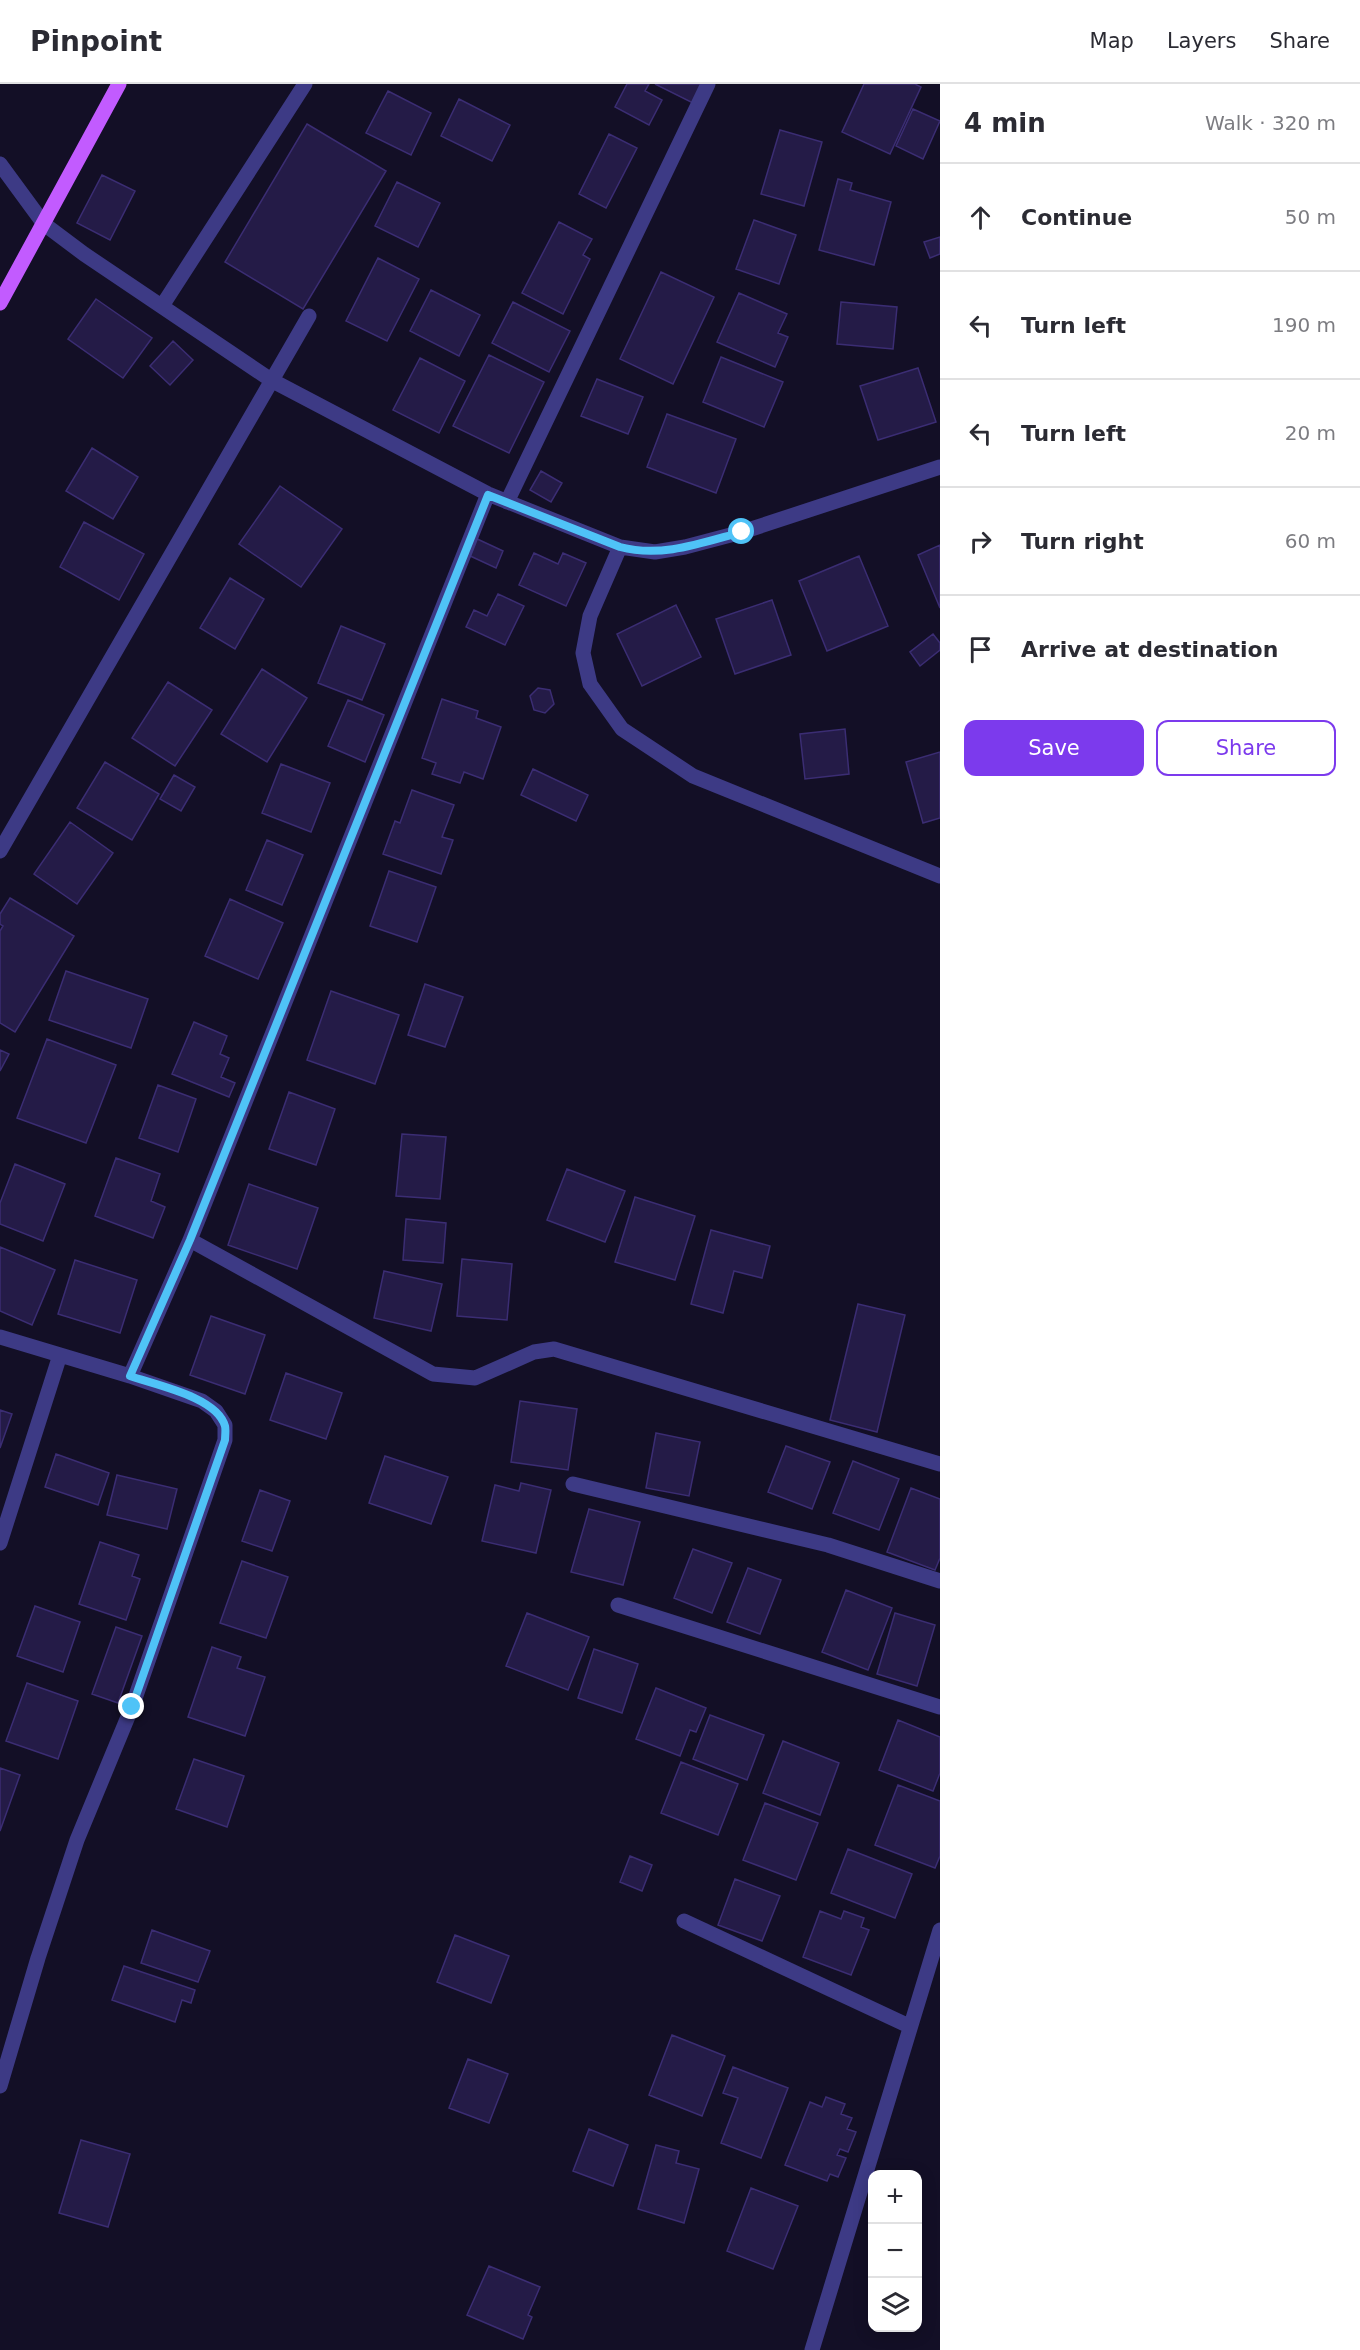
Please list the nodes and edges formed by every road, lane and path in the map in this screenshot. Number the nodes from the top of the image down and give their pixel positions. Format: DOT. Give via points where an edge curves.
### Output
graph roads {
  1 [pos="119,84"];
  2 [pos="304,84"];
  3 [pos="708,84"];
  4 [pos="0,164"];
  5 [pos="44,224"];
  6 [pos="0,303"];
  7 [pos="162,306"];
  8 [pos="309,316"];
  9 [pos="271,380"];
  10 [pos="940,467"];
  11 [pos="488,495"];
  12 [pos="507,502"];
  13 [pos="620,547"];
  14 [pos="0,851"];
  15 [pos="940,876"];
  16 [pos="190,1240"];
  17 [pos="0,1337"];
  18 [pos="60,1355"];
  19 [pos="130,1376"];
  20 [pos="940,1464"];
  21 [pos="573,1484"];
  22 [pos="0,1543"];
  23 [pos="940,1581"];
  24 [pos="618,1605"];
  25 [pos="940,1707"];
  26 [pos="684,1921"];
  27 [pos="940,1930"];
  28 [pos="909,2026"];
  29 [pos="0,2086"];
  30 [pos="812,2350"];
  1 -- 5 [label="main road"];
  2 -- 7 [label="street"];
  3 -- 12 [label="street"];
  4 -- 5 [label="street"];
  5 -- 6 [label="main road"];
  5 -- 7 [label="street"];
  7 -- 9 [label="street"];
  8 -- 9 [label="street"];
  9 -- 11 [label="street"];
  9 -- 14 [label="street"];
  10 -- 13 [label="street" via="696,544 655,552"];
  11 -- 12 [label="street"];
  11 -- 16 [label="street"];
  12 -- 13 [label="street"];
  13 -- 15 [label="street" via="590,616 583,654 590,684 622,729 693,776"];
  16 -- 19 [label="street"];
  16 -- 20 [label="street" via="433,1374 476,1377 534,1352 554,1349"];
  17 -- 18 [label="street"];
  18 -- 19 [label="street"];
  18 -- 22 [label="street"];
  19 -- 29 [label="street" via="202,1401 216,1411 225,1425 225,1440 132,1707 77,1840"];
  21 -- 23 [label="street" via="828,1545"];
  24 -- 25 [label="street"];
  26 -- 28 [label="street"];
  27 -- 28 [label="street"];
  28 -- 30 [label="street"];
}
